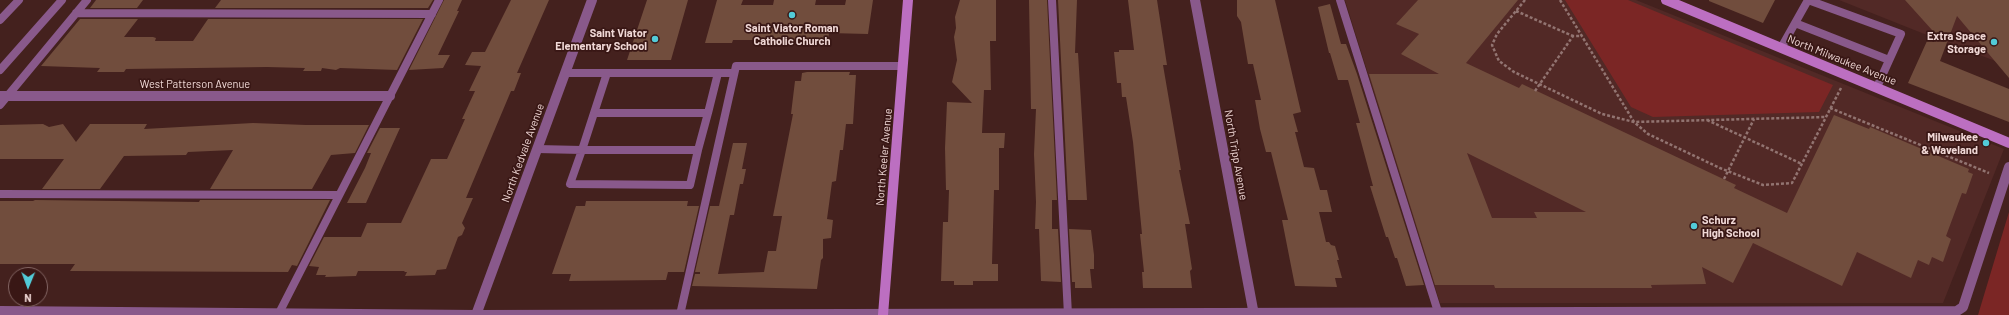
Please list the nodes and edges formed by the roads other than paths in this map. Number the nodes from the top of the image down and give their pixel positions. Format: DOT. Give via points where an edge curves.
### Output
graph roads {
  1 [pos="18,0"];
  2 [pos="62,0"];
  3 [pos="87,0"];
  4 [pos="439,0"];
  5 [pos="592,0"];
  6 [pos="908,0"];
  7 [pos="1052,0"];
  8 [pos="1195,0"];
  9 [pos="1340,0"];
  10 [pos="1666,0"];
  11 [pos="76,13"];
  12 [pos="432,14"];
  13 [pos="0,20"];
  14 [pos="1795,23"];
  15 [pos="1781,48"];
  16 [pos="1889,60"];
  17 [pos="904,66"];
  18 [pos="0,70"];
  19 [pos="566,73"];
  20 [pos="607,73"];
  21 [pos="718,73"];
  22 [pos="734,74"];
  23 [pos="1876,87"];
  24 [pos="4,96"];
  25 [pos="390,96"];
  26 [pos="0,105"];
  27 [pos="594,113"];
  28 [pos="708,113"];
  29 [pos="2009,143"];
  30 [pos="537,149"];
  31 [pos="583,150"];
  32 [pos="698,150"];
  33 [pos="2009,167"];
  34 [pos="0,194"];
  35 [pos="339,195"];
  36 [pos="0,311"];
  37 [pos="1618,313"];
  38 [pos="1787,313"];
  39 [pos="1958,313"];
  40 [pos="278,314"];
  41 [pos="680,314"];
  42 [pos="883,314"];
  43 [pos="1068,314"];
  44 [pos="1253,314"];
  45 [pos="1438,314"];
  46 [pos="477,315"];
  1 -- 13 [label="lane"];
  2 -- 18 [label="lane"];
  3 -- 11 [label="lane"];
  4 -- 12 [label="lane"];
  5 -- 19 [label="street, North Kedvale Avenue"];
  6 -- 17 [label="street, North Keeler Avenue"];
  7 -- 43 [label="lane"];
  8 -- 44 [label="street, North Tripp Avenue"];
  9 -- 45 [label="lane"];
  10 -- 15 [label="street, North Milwaukee Avenue"];
  11 -- 12 [label="lane"];
  11 -- 24 [label="lane"];
  12 -- 25 [label="lane"];
  14 -- 15 [label="lane"];
  14 -- 16 [label="lane"];
  14 -- 16 [label="lane" via="1808,0 1901,34"];
  15 -- 23 [label="street, North Milwaukee Avenue"];
  16 -- 23 [label="lane"];
  17 -- 22 [label="lane" via="736,66"];
  17 -- 42 [label="street, North Keeler Avenue"];
  19 -- 20 [label="lane"];
  19 -- 30 [label="street, North Kedvale Avenue"];
  20 -- 21 [label="lane"];
  20 -- 27 [label="lane"];
  21 -- 22 [label="lane"];
  21 -- 28 [label="lane"];
  22 -- 41 [label="lane"];
  23 -- 29 [label="street, North Milwaukee Avenue"];
  24 -- 25 [label="street, West Patterson Avenue"];
  24 -- 26 [label="lane"];
  25 -- 35 [label="lane"];
  27 -- 28 [label="lane"];
  27 -- 31 [label="lane"];
  28 -- 32 [label="lane"];
  30 -- 31 [label="lane"];
  30 -- 46 [label="street, North Kedvale Avenue"];
  31 -- 32 [label="lane"];
  31 -- 32 [label="lane" via="570,184 690,185"];
  33 -- 39 [label="street" via="1963,307"];
  34 -- 35 [label="lane"];
  35 -- 40 [label="lane"];
  36 -- 40 [label="street"];
  37 -- 38 [label="street"];
  37 -- 45 [label="street"];
  38 -- 39 [label="street"];
  40 -- 46 [label="street"];
  41 -- 42 [label="street"];
  41 -- 46 [label="street"];
  42 -- 43 [label="street"];
  43 -- 44 [label="street"];
  44 -- 45 [label="street"];
}
